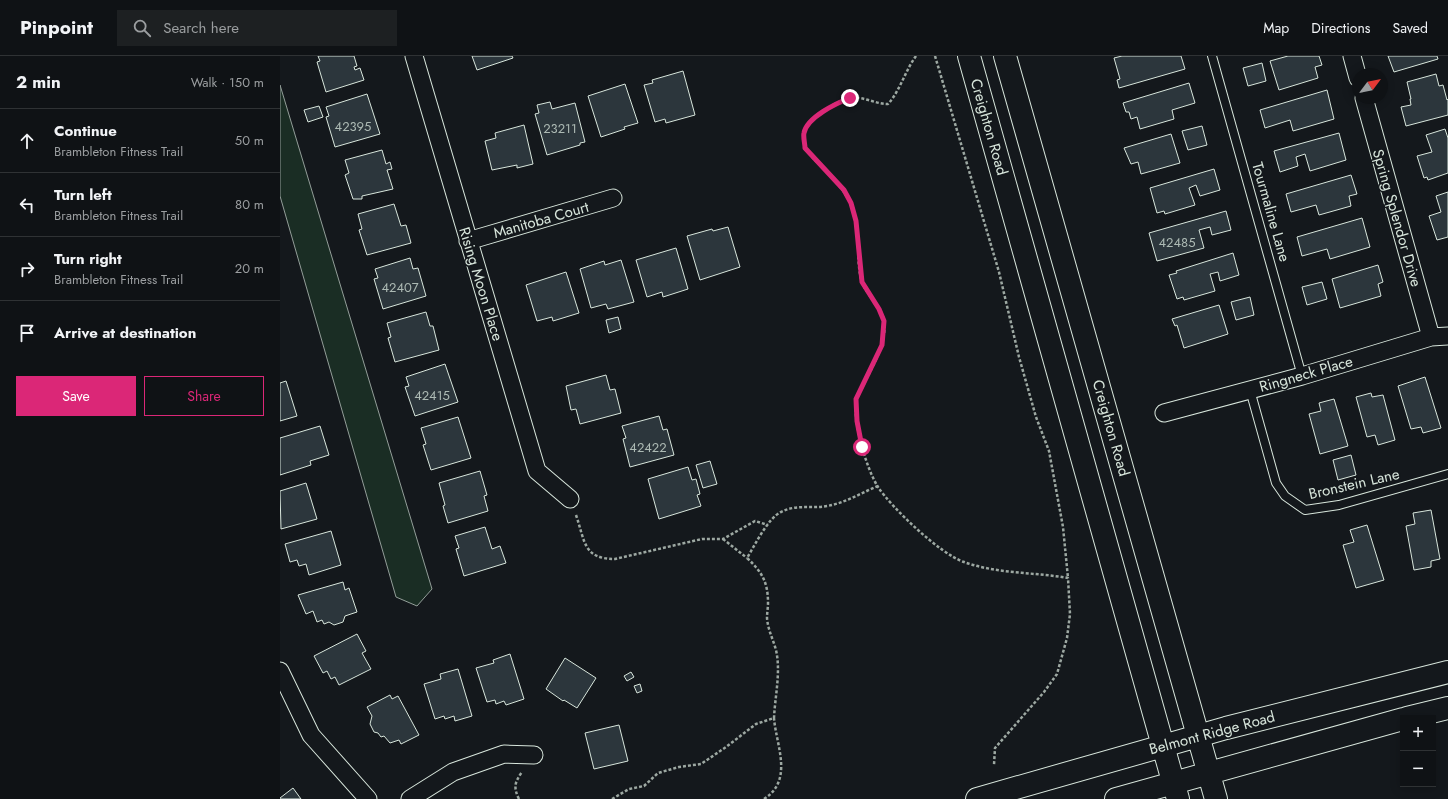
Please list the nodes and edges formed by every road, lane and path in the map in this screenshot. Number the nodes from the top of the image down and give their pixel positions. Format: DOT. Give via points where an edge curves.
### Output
graph roads {
  1 [pos="414,56"];
  2 [pos="916,56"];
  3 [pos="935,56"];
  4 [pos="969,56"];
  5 [pos="1005,56"];
  6 [pos="1212,56"];
  7 [pos="1352,56"];
  8 [pos="1355,68"];
  9 [pos="1366,104"];
  10 [pos="613,198"];
  11 [pos="468,241"];
  12 [pos="1448,336"];
  13 [pos="1431,337"];
  14 [pos="1302,376"];
  15 [pos="1250,390"];
  16 [pos="1164,414"];
  17 [pos="1448,474"];
  18 [pos="878,486"];
  19 [pos="570,499"];
  20 [pos="768,525"];
  21 [pos="723,539"];
  22 [pos="747,558"];
  23 [pos="1068,578"];
  24 [pos="280,671"];
  25 [pos="1448,672"];
  26 [pos="1448,708"];
  27 [pos="1419,715"];
  28 [pos="774,718"];
  29 [pos="1400,720"];
  30 [pos="1200,736"];
  31 [pos="1164,746"];
  32 [pos="534,755"];
  33 [pos="994,765"];
  34 [pos="1209,772"];
  35 [pos="1176,791"];
  36 [pos="368,799"];
  37 [pos="410,799"];
  38 [pos="519,799"];
  39 [pos="612,799"];
  40 [pos="764,799"];
  41 [pos="978,799"];
  42 [pos="1116,799"];
  43 [pos="1216,799"];
  1 -- 11 [label="street, Rising Moon Place"];
  2 -- 18 [label="path" via="888,104 850,98 810,121 804,132 805,148 844,190 851,203 856,221 862,282 884,321 882,345 856,399 862,447"];
  3 -- 23 [label="path" via="998,272 1036,417 1049,451 1063,527"];
  4 -- 31 [label="street, Creighton Road"];
  5 -- 30 [label="street, Creighton Road"];
  6 -- 14 [label="lane, Tourmaline Lane"];
  7 -- 8 [label="street"];
  9 -- 13 [label="street, Spring Splendor Drive"];
  10 -- 11 [label="street, Manitoba Court"];
  11 -- 19 [label="street, Rising Moon Place" via="537,471"];
  12 -- 13 [label="street, Ringneck Place"];
  13 -- 14 [label="street, Ringneck Place"];
  14 -- 15 [label="street, Ringneck Place"];
  15 -- 16 [label="street, Ringneck Place"];
  15 -- 17 [label="lane, Bronstein Lane" via="1276,483 1285,496 1305,510 1339,505"];
  18 -- 20 [label="path" via="838,504 825,507 793,507 780,512"];
  18 -- 23 [label="path" via="891,503 932,542 962,562 988,569"];
  19 -- 21 [label="path" via="589,551 597,558 615,559 702,539"];
  20 -- 21 [label="path" via="755,521"];
  20 -- 22 [label="path"];
  21 -- 22 [label="path"];
  22 -- 28 [label="path" via="766,582 767,618 776,651 778,675"];
  23 -- 33 [label="path" via="1070,614 1067,638 1057,674 996,748"];
  24 -- 36 [label="street" via="311,735"];
  25 -- 30 [label="street, Belmont Ridge Road"];
  26 -- 27 [label="street"];
  28 -- 39 [label="path" via="756,724 701,764 658,773 644,786 629,789"];
  28 -- 40 [label="path" via="775,735 780,747 781,774 778,786"];
  29 -- 34 [label="street"];
  30 -- 31 [label="street, Belmont Ridge Road"];
  30 -- 34 [label="street, Creighton Road"];
  31 -- 35 [label="street, Creighton Road"];
  31 -- 41 [label="street, Belmont Ridge Road"];
  32 -- 37 [label="street" via="504,754 453,772"];
  32 -- 38 [label="path" via="515,782 515,792"];
  34 -- 35 [label="street"];
  34 -- 43 [label="street, Creighton Road"];
  35 -- 42 [label="street"];
}
